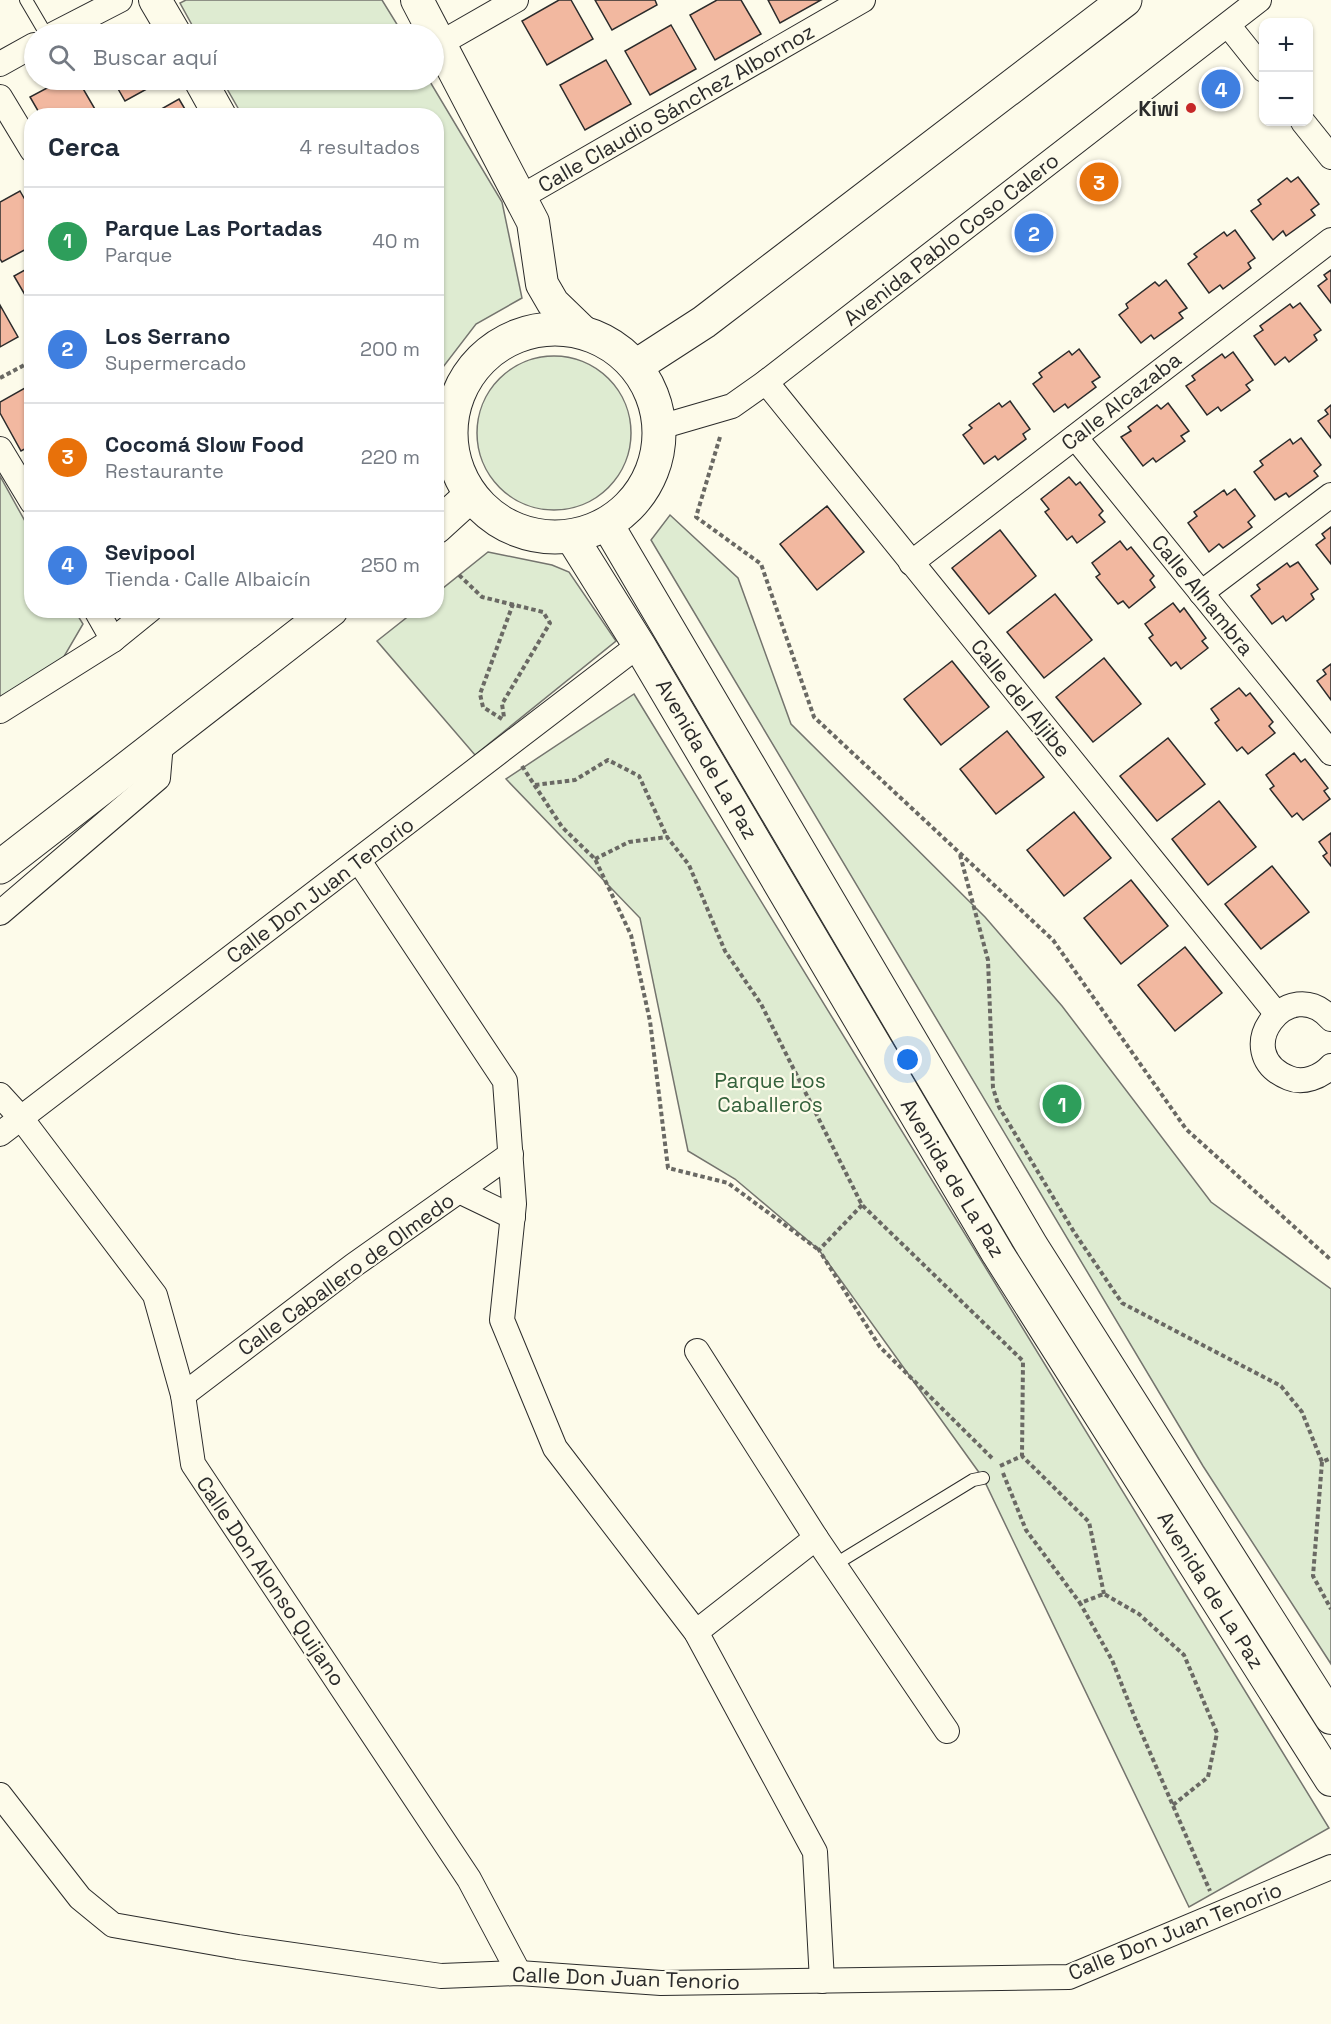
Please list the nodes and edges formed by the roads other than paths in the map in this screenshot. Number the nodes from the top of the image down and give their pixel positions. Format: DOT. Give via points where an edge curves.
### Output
graph roads {
  1 [pos="26,0"];
  2 [pos="120,0"];
  3 [pos="155,0"];
  4 [pos="417,0"];
  5 [pos="516,0"];
  6 [pos="863,0"];
  7 [pos="1125,0"];
  8 [pos="1259,0"];
  9 [pos="40,24"];
  10 [pos="73,24"];
  11 [pos="168,24"];
  12 [pos="431,24"];
  13 [pos="1228,25"];
  14 [pos="444,40"];
  15 [pos="444,48"];
  16 [pos="24,51"];
  17 [pos="0,64"];
  18 [pos="1259,65"];
  19 [pos="206,90"];
  20 [pos="0,97"];
  21 [pos="216,108"];
  22 [pos="1306,126"];
  23 [pos="24,137"];
  24 [pos="1331,157"];
  25 [pos="521,197"];
  26 [pos="1331,240"];
  27 [pos="583,332"];
  28 [pos="636,366"];
  29 [pos="766,382"];
  30 [pos="660,427"];
  31 [pos="444,434"];
  32 [pos="1075,437"];
  33 [pos="444,440"];
  34 [pos="0,449"];
  35 [pos="24,489"];
  36 [pos="1331,495"];
  37 [pos="470,496"];
  38 [pos="444,520"];
  39 [pos="607,524"];
  40 [pos="571,536"];
  41 [pos="911,563"];
  42 [pos="1201,593"];
  43 [pos="101,618"];
  44 [pos="140,618"];
  45 [pos="321,618"];
  46 [pos="113,640"];
  47 [pos="639,645"];
  48 [pos="0,711"];
  49 [pos="161,743"];
  50 [pos="1331,753"];
  51 [pos="359,861"];
  52 [pos="0,867"];
  53 [pos="0,914"];
  54 [pos="1276,1012"];
  55 [pos="1330,1017"];
  56 [pos="1331,1066"];
  57 [pos="0,1077"];
  58 [pos="0,1095"];
  59 [pos="21,1118"];
  60 [pos="0,1134"];
  61 [pos="510,1154"];
  62 [pos="459,1191"];
  63 [pos="513,1217"];
  64 [pos="697,1352"];
  65 [pos="183,1395"];
  66 [pos="983,1478"];
  67 [pos="816,1538"];
  68 [pos="834,1565"];
  69 [pos="696,1632"];
  70 [pos="1331,1718"];
  71 [pos="946,1731"];
  72 [pos="1331,1780"];
  73 [pos="0,1795"];
  74 [pos="1331,1867"];
  75 [pos="519,1973"];
  76 [pos="822,1981"];
  1 -- 9 [label="lane"];
  2 -- 10 [label="street"];
  3 -- 11 [label="street"];
  4 -- 12 [label="street"];
  5 -- 14 [label="street"];
  6 -- 25 [label="street, Calle Claudio Sánchez Albornoz"];
  7 -- 28 [label="main road" via="704,322"];
  8 -- 13 [label="street, Avenida Pablo Coso Calero"];
  13 -- 18 [label="street"];
  13 -- 29 [label="street, Avenida Pablo Coso Calero"];
  15 -- 25 [label="street"];
  16 -- 17 [label="street"];
  19 -- 21 [label="street"];
  20 -- 23 [label="street"];
  22 -- 24 [label="street"];
  25 -- 27 [label="street" via="534,222 542,284 553,303"];
  26 -- 32 [label="street, Calle Alcazaba"];
  27 -- 28 [label="main road" via="612,345"];
  27 -- 31 [label="main road" via="550,328 516,335 487,352 465,378"];
  28 -- 30 [label="main road" via="653,394"];
  29 -- 30 [label="street, Avenida Pablo Coso Calero" via="732,406"];
  29 -- 41 [label="street, Calle del Aljibe"];
  30 -- 39 [label="main road" via="657,456 647,483 630,506"];
  32 -- 41 [label="street, Calle Alcazaba"];
  32 -- 42 [label="street, Calle Alhambra"];
  33 -- 37 [label="main road"];
  34 -- 35 [label="street"];
  36 -- 42 [label="street"];
  37 -- 38 [label="main road"];
  37 -- 40 [label="main road" via="490,516 515,530 543,537"];
  39 -- 40 [label="main road"];
  39 -- 70 [label="street, Avenida de La Paz" via="1032,1246"];
  40 -- 47 [label="street, Avenida de La Paz"];
  41 -- 54 [label="street, Calle del Aljibe"];
  42 -- 50 [label="street, Calle Alhambra"];
  43 -- 46 [label="street"];
  44 -- 46 [label="street"];
  45 -- 49 [label="main road"];
  46 -- 48 [label="street"];
  47 -- 51 [label="street, Calle Don Juan Tenorio"];
  47 -- 72 [label="street, Avenida de La Paz" via="998,1254"];
  49 -- 52 [label="main road"];
  49 -- 53 [label="street" via="158,778"];
  51 -- 59 [label="street, Calle Don Juan Tenorio"];
  51 -- 61 [label="street" via="505,1081"];
  54 -- 55 [label="street" via="1295,1004 1313,1005"];
  54 -- 56 [label="street" via="1263,1035 1263,1048 1278,1074 1294,1080 1313,1078"];
  57 -- 59 [label="street"];
  58 -- 59 [label="street"];
  59 -- 60 [label="street, Calle Don Juan Tenorio"];
  59 -- 65 [label="street, Calle Don Alonso Quijano" via="155,1295"];
  61 -- 62 [label="street, Calle Caballero de Olmedo"];
  61 -- 63 [label="street"];
  62 -- 63 [label="street"];
  62 -- 65 [label="street, Calle Caballero de Olmedo"];
  63 -- 69 [label="street" via="502,1320 555,1448"];
  64 -- 67 [label="street"];
  65 -- 75 [label="street, Calle Don Alonso Quijano" via="193,1464 469,1879"];
  66 -- 68 [label="lane" via="973,1480"];
  67 -- 68 [label="street"];
  67 -- 69 [label="street"];
  68 -- 71 [label="street"];
  69 -- 76 [label="street" via="815,1852"];
  73 -- 75 [label="street, Calle Don Juan Tenorio" via="80,1898 113,1925 441,1976"];
  74 -- 76 [label="street, Calle Don Juan Tenorio" via="1069,1977"];
  75 -- 76 [label="street, Calle Don Juan Tenorio" via="661,1983"];
}
